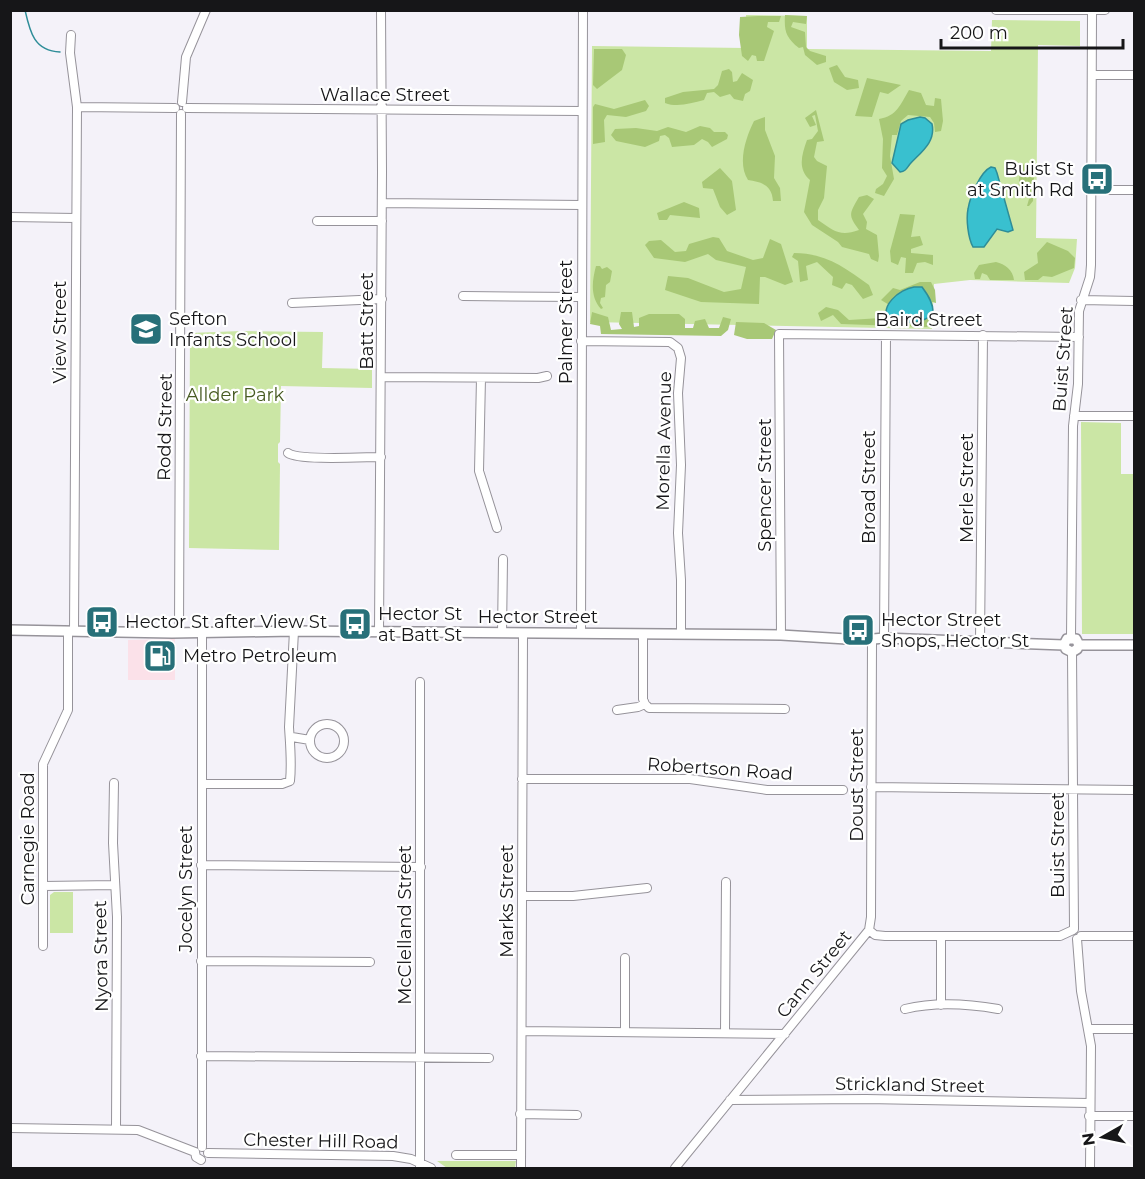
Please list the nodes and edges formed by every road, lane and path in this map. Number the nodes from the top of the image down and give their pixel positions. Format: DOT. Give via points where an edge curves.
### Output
graph roads {
  1 [pos="206,10"];
  2 [pos="381,10"];
  3 [pos="583,10"];
  4 [pos="996,10"];
  5 [pos="1105,10"];
  6 [pos="1092,12"];
  7 [pos="71,35"];
  8 [pos="1092,75"];
  9 [pos="1134,75"];
  10 [pos="77,107"];
  11 [pos="181,108"];
  12 [pos="382,110"];
  13 [pos="582,111"];
  14 [pos="1091,190"];
  15 [pos="1134,190"];
  16 [pos="382,203"];
  17 [pos="582,206"];
  18 [pos="10,217"];
  19 [pos="76,218"];
  20 [pos="317,221"];
  21 [pos="381,221"];
  22 [pos="463,296"];
  23 [pos="581,297"];
  24 [pos="382,299"];
  25 [pos="1081,300"];
  26 [pos="1134,301"];
  27 [pos="292,303"];
  28 [pos="779,334"];
  29 [pos="983,335"];
  30 [pos="886,336"];
  31 [pos="1079,337"];
  32 [pos="581,341"];
  33 [pos="547,376"];
  34 [pos="382,377"];
  35 [pos="481,378"];
  36 [pos="1074,416"];
  37 [pos="1134,416"];
  38 [pos="288,453"];
  39 [pos="381,457"];
  40 [pos="497,528"];
  41 [pos="503,559"];
  42 [pos="10,630"];
  43 [pos="71,631"];
  44 [pos="179,632"];
  45 [pos="202,632"];
  46 [pos="294,632"];
  47 [pos="379,632"];
  48 [pos="502,633"];
  49 [pos="523,633"];
  50 [pos="580,633"];
  51 [pos="643,634"];
  52 [pos="681,634"];
  53 [pos="781,635"];
  54 [pos="884,638"];
  55 [pos="872,640"];
  56 [pos="980,642"];
  57 [pos="1071,645"];
  58 [pos="1134,645"];
  59 [pos="420,682"];
  60 [pos="645,704"];
  61 [pos="617,710"];
  62 [pos="785,710"];
  63 [pos="292,737"];
  64 [pos="310,740"];
  65 [pos="522,779"];
  66 [pos="114,783"];
  67 [pos="202,784"];
  68 [pos="871,787"];
  69 [pos="843,789"];
  70 [pos="1074,790"];
  71 [pos="1134,790"];
  72 [pos="201,865"];
  73 [pos="421,867"];
  74 [pos="726,882"];
  75 [pos="115,885"];
  76 [pos="43,886"];
  77 [pos="646,888"];
  78 [pos="522,896"];
  79 [pos="869,930"];
  80 [pos="1073,930"];
  81 [pos="941,936"];
  82 [pos="1134,936"];
  83 [pos="1079,937"];
  84 [pos="43,946"];
  85 [pos="625,958"];
  86 [pos="201,961"];
  87 [pos="370,963"];
  88 [pos="941,1005"];
  89 [pos="905,1009"];
  90 [pos="998,1009"];
  91 [pos="1088,1029"];
  92 [pos="1134,1029"];
  93 [pos="522,1031"];
  94 [pos="625,1032"];
  95 [pos="725,1033"];
  96 [pos="785,1034"];
  97 [pos="201,1056"];
  98 [pos="420,1058"];
  99 [pos="489,1058"];
  100 [pos="730,1100"];
  101 [pos="1089,1103"];
  102 [pos="520,1114"];
  103 [pos="577,1115"];
  104 [pos="1089,1116"];
  105 [pos="1134,1116"];
  106 [pos="10,1128"];
  107 [pos="116,1128"];
  108 [pos="199,1149"];
  109 [pos="208,1153"];
  110 [pos="456,1155"];
  111 [pos="521,1155"];
  112 [pos="201,1164"];
  113 [pos="420,1165"];
  114 [pos="431,1168"];
  115 [pos="521,1168"];
  116 [pos="675,1168"];
  117 [pos="1090,1168"];
  1 -- 11 [label="street, Rodd Street" via="186,57"];
  2 -- 12 [label="street, Batt Street"];
  3 -- 13 [label="street, Palmer Street"];
  4 -- 6 [label="street"];
  5 -- 6 [label="street"];
  6 -- 8 [label="street, Buist Street"];
  7 -- 10 [label="street, View Street"];
  8 -- 9 [label="street"];
  8 -- 14 [label="street, Buist Street"];
  10 -- 11 [label="street, Wallace Street"];
  10 -- 19 [label="street, View Street"];
  11 -- 12 [label="street, Wallace Street"];
  11 -- 44 [label="street, Rodd Street"];
  12 -- 13 [label="street, Wallace Street"];
  12 -- 16 [label="street, Batt Street"];
  13 -- 17 [label="street, Palmer Street"];
  14 -- 15 [label="street"];
  14 -- 25 [label="street, Buist Street" via="1090,277"];
  16 -- 17 [label="street"];
  16 -- 21 [label="street, Batt Street"];
  17 -- 23 [label="street, Palmer Street"];
  18 -- 19 [label="street"];
  19 -- 43 [label="street, View Street"];
  20 -- 21 [label="street"];
  21 -- 24 [label="street, Batt Street"];
  22 -- 23 [label="street"];
  23 -- 32 [label="street, Palmer Street"];
  24 -- 27 [label="street"];
  24 -- 34 [label="street, Batt Street"];
  25 -- 26 [label="street"];
  25 -- 31 [label="street, Buist Street"];
  28 -- 30 [label="street, Baird Street"];
  28 -- 53 [label="street, Spencer Street"];
  29 -- 30 [label="street, Baird Street"];
  29 -- 31 [label="street, Baird Street"];
  29 -- 56 [label="street, Merle Street"];
  30 -- 54 [label="street, Broad Street"];
  31 -- 36 [label="street, Buist Street"];
  32 -- 50 [label="street, Palmer Street"];
  32 -- 52 [label="street, Morella Avenue" via="670,342 680,351"];
  33 -- 35 [label="street"];
  34 -- 35 [label="street"];
  34 -- 39 [label="street, Batt Street"];
  35 -- 40 [label="street" via="479,471"];
  36 -- 37 [label="street"];
  36 -- 57 [label="street, Buist Street"];
  38 -- 39 [label="street"];
  39 -- 47 [label="street, Batt Street"];
  41 -- 48 [label="street"];
  42 -- 43 [label="main road, Hector Street"];
  43 -- 44 [label="main road, Hector Street"];
  43 -- 76 [label="street, Carnegie Road" via="68,710 43,764"];
  44 -- 45 [label="main road, Hector Street"];
  45 -- 46 [label="main road, Hector Street"];
  45 -- 67 [label="street, Jocelyn Street"];
  46 -- 47 [label="main road, Hector Street"];
  46 -- 63 [label="street" via="289,727"];
  47 -- 48 [label="main road, Hector Street"];
  48 -- 49 [label="main road, Hector Street"];
  49 -- 50 [label="main road, Hector Street"];
  49 -- 65 [label="street, Marks Street"];
  50 -- 51 [label="main road, Hector Street"];
  51 -- 52 [label="main road, Hector Street"];
  51 -- 60 [label="street"];
  52 -- 53 [label="main road, Hector Street"];
  53 -- 55 [label="main road, Hector Street"];
  54 -- 55 [label="main road, Hector Street"];
  54 -- 56 [label="main road, Hector Street"];
  55 -- 68 [label="street, Doust Street"];
  56 -- 57 [label="main road, Hector Street"];
  57 -- 58 [label="main road, Hector Street"];
  57 -- 70 [label="street, Buist Street"];
  59 -- 73 [label="street, McClelland Street"];
  60 -- 61 [label="street"];
  60 -- 62 [label="street" via="653,708"];
  63 -- 64 [label="street"];
  63 -- 67 [label="street" via="287,784"];
  64 -- 64 [label="street" via="316,727 327,724 340,730 343,741 337,754 327,757 316,754"];
  65 -- 69 [label="street, Robertson Road" via="690,779 767,790"];
  65 -- 78 [label="street, Marks Street"];
  66 -- 75 [label="street, Nyora Street"];
  67 -- 72 [label="street, Jocelyn Street"];
  68 -- 70 [label="street"];
  68 -- 79 [label="street, Doust Street"];
  70 -- 71 [label="street"];
  70 -- 80 [label="street, Buist Street"];
  72 -- 73 [label="street"];
  72 -- 86 [label="street, Jocelyn Street"];
  73 -- 98 [label="street, McClelland Street"];
  74 -- 95 [label="street"];
  75 -- 76 [label="street"];
  75 -- 107 [label="street, Nyora Street"];
  76 -- 84 [label="street, Carnegie Road"];
  77 -- 78 [label="street" via="573,896"];
  78 -- 93 [label="street, Marks Street"];
  79 -- 81 [label="street, Cann Street" via="885,936"];
  79 -- 96 [label="street, Cann Street"];
  80 -- 81 [label="street, Cann Street" via="1060,936"];
  80 -- 83 [label="street" via="1080,931"];
  81 -- 88 [label="street"];
  82 -- 83 [label="street"];
  83 -- 91 [label="street" via="1081,991"];
  85 -- 94 [label="street"];
  86 -- 87 [label="street"];
  86 -- 97 [label="street, Jocelyn Street"];
  88 -- 89 [label="street"];
  88 -- 90 [label="street"];
  91 -- 92 [label="street"];
  91 -- 101 [label="street" via="1092,1061"];
  93 -- 94 [label="street"];
  93 -- 102 [label="street, Marks Street"];
  94 -- 95 [label="street"];
  95 -- 96 [label="street"];
  96 -- 100 [label="street, Cann Street"];
  97 -- 98 [label="street"];
  97 -- 108 [label="street, Jocelyn Street"];
  98 -- 99 [label="street"];
  98 -- 113 [label="street, McClelland Street"];
  100 -- 101 [label="street, Strickland Street"];
  100 -- 116 [label="street, Cann Street"];
  101 -- 104 [label="street"];
  102 -- 103 [label="street"];
  102 -- 111 [label="street, Marks Street"];
  104 -- 105 [label="street"];
  104 -- 117 [label="street"];
  106 -- 107 [label="street"];
  107 -- 108 [label="street" via="138,1130"];
  108 -- 109 [label="street" via="206,1148"];
  108 -- 112 [label="street" via="196,1157"];
  109 -- 112 [label="street"];
  109 -- 113 [label="street, Chester Hill Road" via="383,1155 403,1157"];
  110 -- 111 [label="street"];
  111 -- 115 [label="street, Marks Street"];
  113 -- 114 [label="street, Chester Hill Road"];
}
